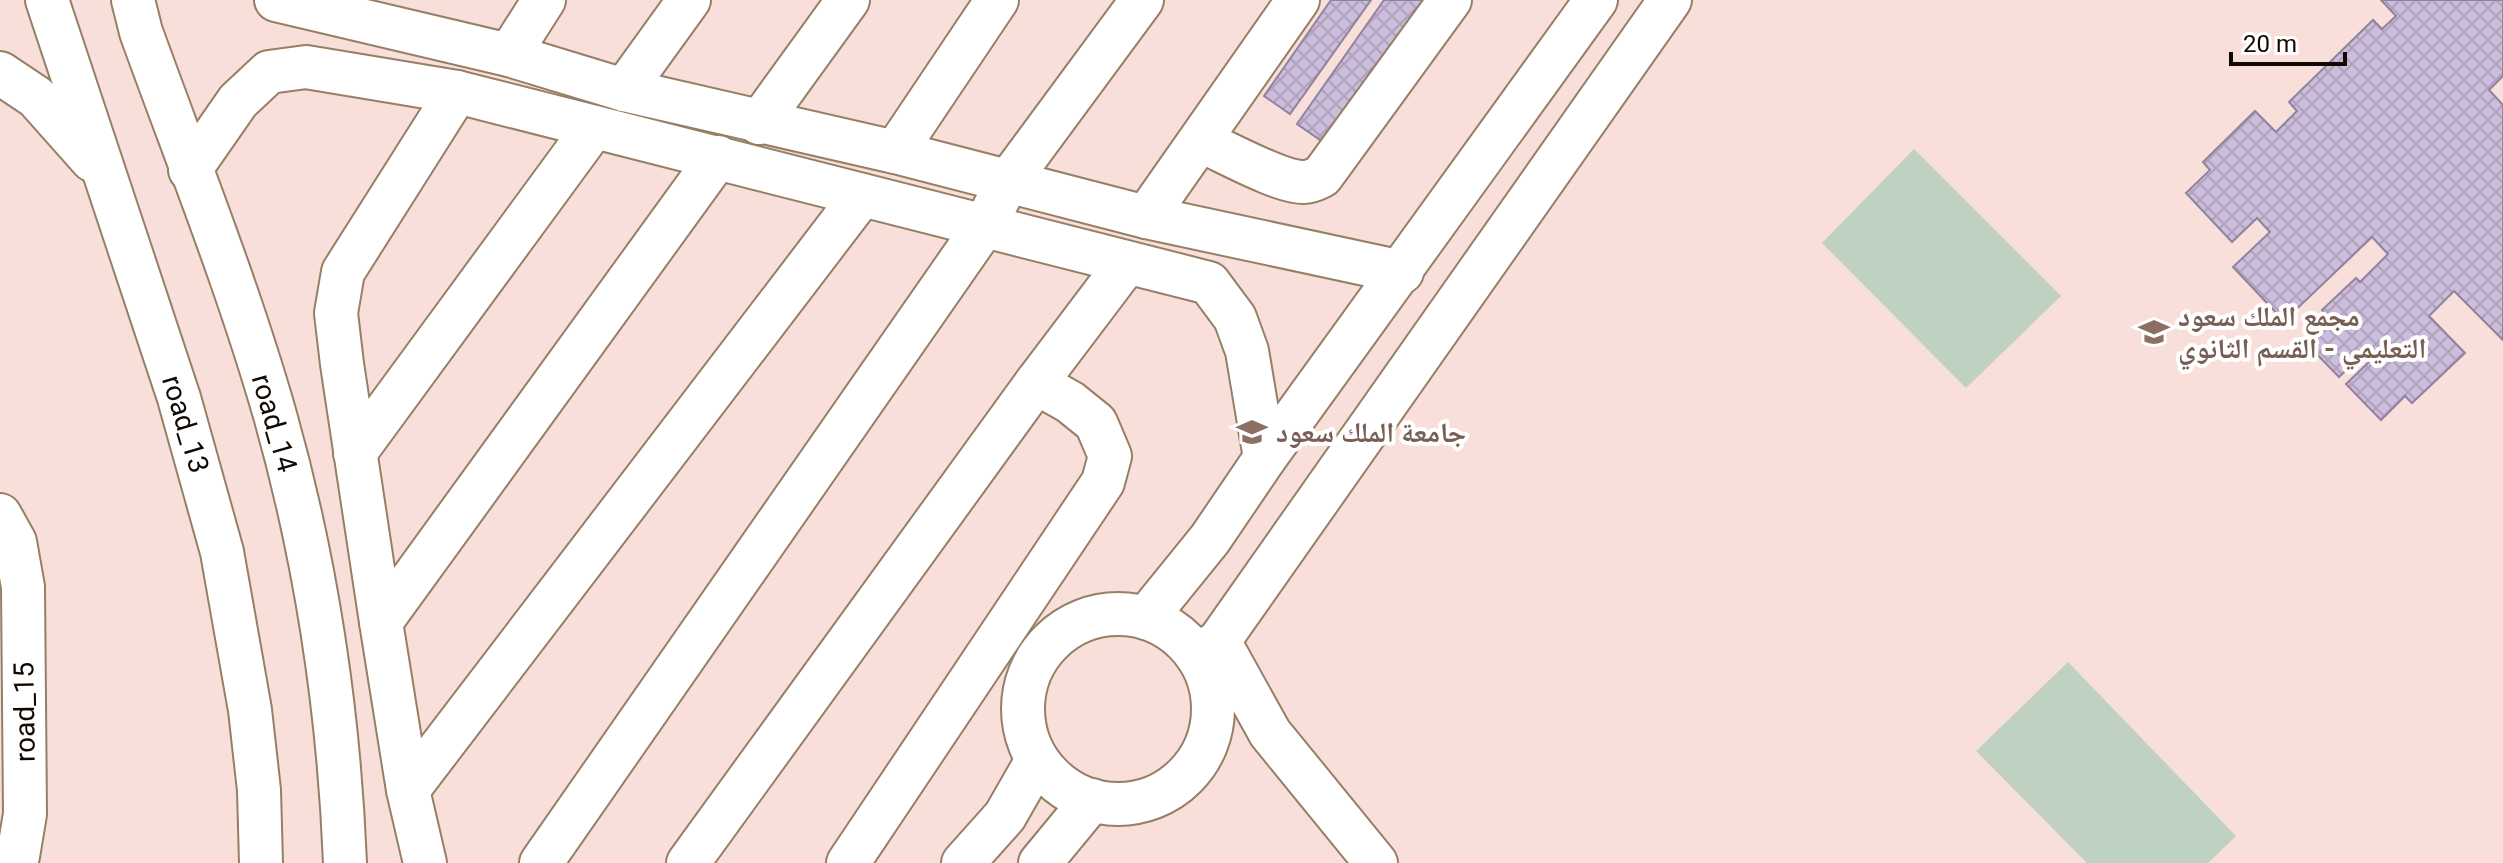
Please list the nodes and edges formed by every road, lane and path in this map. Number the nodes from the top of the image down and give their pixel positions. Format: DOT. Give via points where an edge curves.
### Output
graph roads {
  1 [pos="47,0"];
  2 [pos="133,0"];
  3 [pos="276,0"];
  4 [pos="505,0"];
  5 [pos="544,0"];
  6 [pos="689,0"];
  7 [pos="848,0"];
  8 [pos="997,0"];
  9 [pos="1142,0"];
  10 [pos="1298,0"];
  11 [pos="1450,0"];
  12 [pos="1596,0"];
  13 [pos="1670,0"];
  14 [pos="438,38"];
  15 [pos="509,55"];
  16 [pos="0,73"];
  17 [pos="438,88"];
  18 [pos="624,90"];
  19 [pos="702,109"];
  20 [pos="759,123"];
  21 [pos="594,127"];
  22 [pos="1201,141"];
  23 [pos="895,152"];
  24 [pos="702,153"];
  25 [pos="190,170"];
  26 [pos="103,173"];
  27 [pos="1007,183"];
  28 [pos="862,195"];
  29 [pos="1146,217"];
  30 [pos="985,225"];
  31 [pos="1126,264"];
  32 [pos="1402,272"];
  33 [pos="1036,383"];
  34 [pos="355,453"];
  35 [pos="1265,458"];
  36 [pos="0,515"];
  37 [pos="1146,618"];
  38 [pos="381,622"];
  39 [pos="1208,649"];
  40 [pos="1037,760"];
  41 [pos="408,790"];
  42 [pos="1092,800"];
  43 [pos="13,863"];
  44 [pos="261,863"];
  45 [pos="345,863"];
  46 [pos="425,863"];
  47 [pos="541,863"];
  48 [pos="688,863"];
  49 [pos="848,863"];
  50 [pos="963,863"];
  51 [pos="1040,863"];
  52 [pos="1376,863"];
  1 -- 26 [label="street, road_13"];
  2 -- 25 [label="street, road_14"];
  3 -- 14 [label="street"];
  4 -- 15 [label="street"];
  5 -- 15 [label="street"];
  6 -- 18 [label="street"];
  7 -- 20 [label="street"];
  8 -- 23 [label="street"];
  9 -- 27 [label="street"];
  10 -- 22 [label="street"];
  11 -- 22 [label="street" via="1314,181 1286,179"];
  12 -- 32 [label="street"];
  13 -- 39 [label="street"];
  14 -- 15 [label="street"];
  14 -- 17 [label="street"];
  15 -- 18 [label="street"];
  16 -- 26 [label="street" via="36,97"];
  17 -- 21 [label="street"];
  17 -- 25 [label="street" via="306,67 269,72 238,101"];
  17 -- 34 [label="street" via="343,272 336,313"];
  18 -- 19 [label="street"];
  19 -- 20 [label="street"];
  19 -- 24 [label="street"];
  20 -- 23 [label="street"];
  21 -- 24 [label="street"];
  21 -- 34 [label="street"];
  22 -- 29 [label="street"];
  23 -- 27 [label="street"];
  24 -- 28 [label="street"];
  24 -- 38 [label="street"];
  25 -- 45 [label="street, road_14" via="275,416 297,506 329,684"];
  26 -- 44 [label="street, road_13" via="179,398 222,552 250,710"];
  27 -- 29 [label="street"];
  27 -- 30 [label="street"];
  28 -- 30 [label="street"];
  28 -- 41 [label="street"];
  29 -- 32 [label="street"];
  30 -- 31 [label="street"];
  30 -- 47 [label="street"];
  31 -- 33 [label="street"];
  31 -- 35 [label="street" via="1209,283 1235,318 1247,351"];
  32 -- 35 [label="street"];
  33 -- 48 [label="street"];
  33 -- 49 [label="street" via="1096,423 1110,456 1103,482"];
  34 -- 38 [label="street"];
  35 -- 37 [label="street" via="1210,539"];
  36 -- 43 [label="street, road_15" via="15,542 23,587 25,814"];
  37 -- 39 [label="street"];
  37 -- 40 [label="street" via="1123,615 1082,621 1042,652 1030,673 1023,704"];
  38 -- 41 [label="street"];
  39 -- 42 [label="street" via="1213,716 1194,765 1173,786 1143,800"];
  39 -- 52 [label="street"];
  40 -- 42 [label="street" via="1065,788"];
  40 -- 50 [label="street" via="1005,816"];
  41 -- 46 [label="street"];
  42 -- 51 [label="street"];
}
